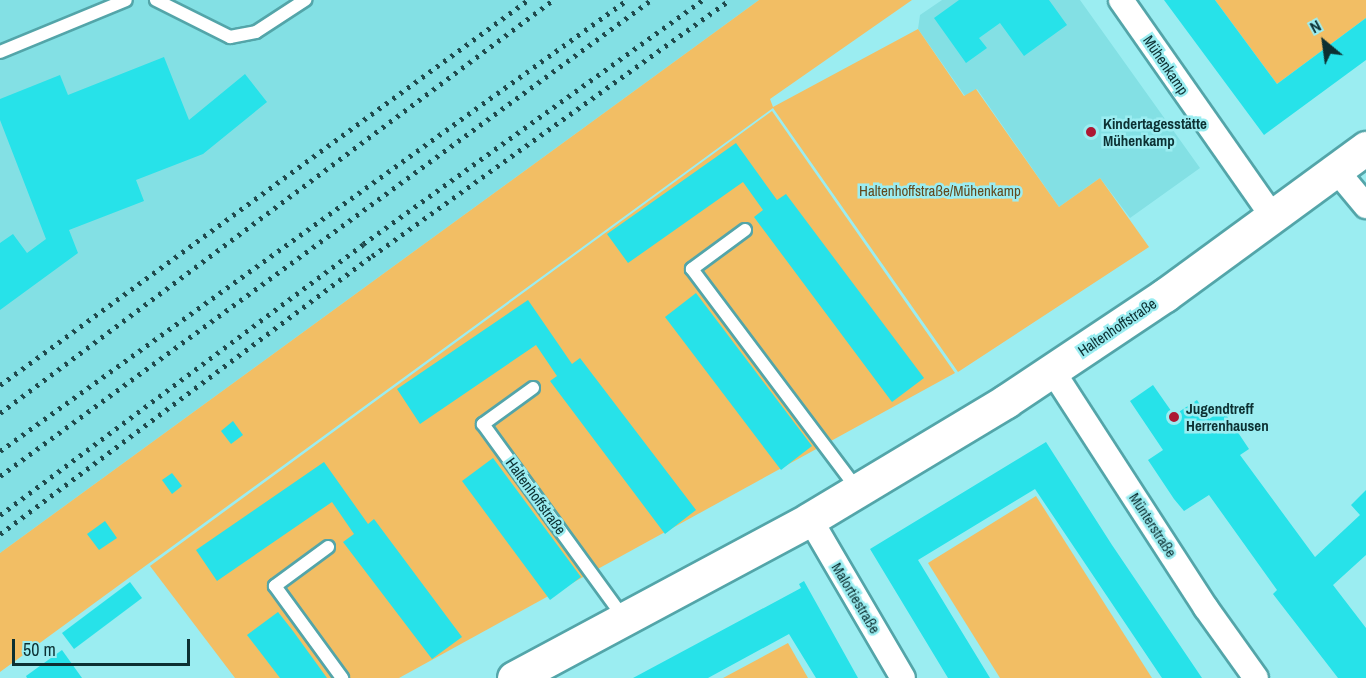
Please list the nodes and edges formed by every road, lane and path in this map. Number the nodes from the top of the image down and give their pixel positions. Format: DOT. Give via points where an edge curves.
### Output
graph roads {
  1 [pos="126,0"];
  2 [pos="156,0"];
  3 [pos="305,0"];
  4 [pos="1121,0"];
  5 [pos="0,52"];
  6 [pos="1366,148"];
  7 [pos="1336,170"];
  8 [pos="1366,206"];
  9 [pos="1273,217"];
  10 [pos="745,230"];
  11 [pos="1052,370"];
  12 [pos="533,388"];
  13 [pos="858,490"];
  14 [pos="810,519"];
  15 [pos="328,547"];
  16 [pos="624,619"];
  17 [pos="342,678"];
  18 [pos="514,678"];
  19 [pos="903,678"];
  20 [pos="1256,678"];
  1 -- 5 [label="lane"];
  2 -- 3 [label="lane" via="230,37 256,32"];
  4 -- 9 [label="street, Mühenkamp"];
  6 -- 7 [label="street, Haltenhoffstraße"];
  7 -- 8 [label="street"];
  7 -- 9 [label="street, Haltenhoffstraße"];
  9 -- 11 [label="street, Haltenhoffstraße"];
  10 -- 13 [label="lane" via="692,269"];
  11 -- 13 [label="street, Haltenhoffstraße"];
  11 -- 20 [label="street, Münterstraße" via="1206,608"];
  12 -- 16 [label="lane, Haltenhoffstraße" via="483,424"];
  13 -- 14 [label="street, Haltenhoffstraße"];
  14 -- 16 [label="street, Haltenhoffstraße"];
  14 -- 19 [label="street, Malortiestraße"];
  15 -- 17 [label="lane" via="275,586"];
  16 -- 18 [label="street, Haltenhoffstraße"];
}
